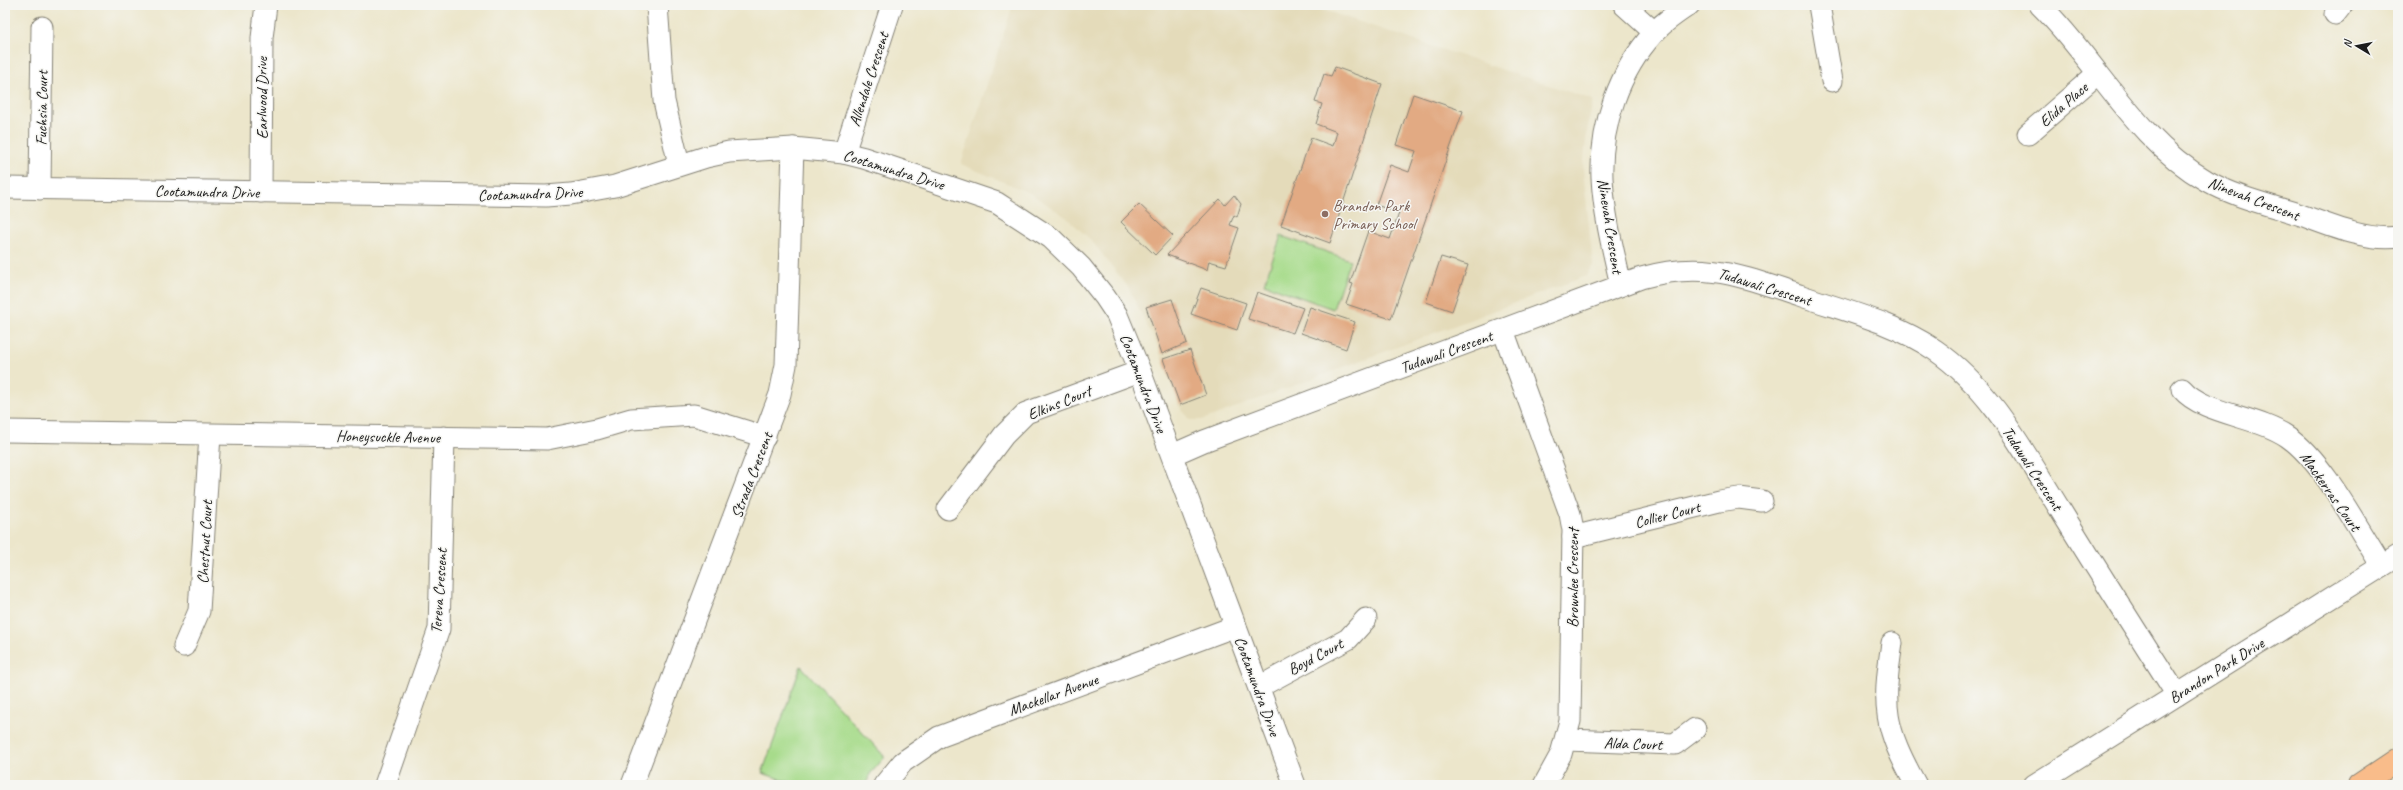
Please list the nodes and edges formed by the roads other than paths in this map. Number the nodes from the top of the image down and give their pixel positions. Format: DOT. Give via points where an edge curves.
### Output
graph roads {
  1 [pos="266,5"];
  2 [pos="657,5"];
  3 [pos="892,5"];
  4 [pos="1624,5"];
  5 [pos="1690,5"];
  6 [pos="1819,5"];
  7 [pos="2040,5"];
  8 [pos="42,28"];
  9 [pos="1654,32"];
  10 [pos="2097,74"];
  11 [pos="1832,81"];
  12 [pos="2028,134"];
  13 [pos="793,148"];
  14 [pos="844,153"];
  15 [pos="679,164"];
  16 [pos="5,188"];
  17 [pos="40,189"];
  18 [pos="261,192"];
  19 [pos="2398,237"];
  20 [pos="1621,285"];
  21 [pos="1503,330"];
  22 [pos="1140,371"];
  23 [pos="2182,389"];
  24 [pos="5,431"];
  25 [pos="210,434"];
  26 [pos="444,437"];
  27 [pos="765,437"];
  28 [pos="1172,455"];
  29 [pos="1762,502"];
  30 [pos="948,509"];
  31 [pos="1573,537"];
  32 [pos="2390,561"];
  33 [pos="1366,618"];
  34 [pos="1236,626"];
  35 [pos="1892,643"];
  36 [pos="184,646"];
  37 [pos="1259,687"];
  38 [pos="2176,695"];
  39 [pos="1695,729"];
  40 [pos="1566,740"];
  41 [pos="2398,759"];
  42 [pos="385,785"];
  43 [pos="632,785"];
  44 [pos="884,785"];
  45 [pos="1295,785"];
  46 [pos="1544,785"];
  47 [pos="1916,785"];
  48 [pos="2034,785"];
  49 [pos="2359,785"];
  1 -- 18 [label="street, Earlwood Drive" via="262,38"];
  2 -- 15 [label="street" via="664,101"];
  3 -- 14 [label="street, Allendale Crescent"];
  4 -- 9 [label="street"];
  5 -- 9 [label="street, Ninevah Crescent"];
  6 -- 11 [label="street"];
  7 -- 10 [label="street, Ninevah Crescent"];
  8 -- 17 [label="street, Fuchsia Court"];
  9 -- 20 [label="street, Ninevah Crescent" via="1640,49 1622,81 1605,130 1603,188"];
  10 -- 12 [label="street, Elida Place"];
  10 -- 19 [label="street, Ninevah Crescent" via="2162,148 2208,181 2340,229 2361,234"];
  13 -- 14 [label="street, Cootamundra Drive"];
  13 -- 15 [label="street, Cootamundra Drive" via="730,152"];
  13 -- 27 [label="street, Strada Crescent" via="786,365 780,394"];
  14 -- 22 [label="street, Cootamundra Drive" via="991,201 1016,213 1051,238 1081,267 1105,297 1117,315"];
  15 -- 18 [label="street, Cootamundra Drive" via="615,186 546,196"];
  16 -- 17 [label="street, Cootamundra Drive"];
  17 -- 18 [label="street, Cootamundra Drive"];
  20 -- 21 [label="street, Tudawali Crescent"];
  20 -- 38 [label="street, Tudawali Crescent" via="1670,271 1720,271 1889,326 1915,337 1936,351 1969,379 2003,421"];
  21 -- 28 [label="street, Tudawali Crescent"];
  21 -- 31 [label="street, Brownlee Crescent" via="1570,514"];
  22 -- 28 [label="street, Cootamundra Drive"];
  22 -- 30 [label="street, Elkins Court" via="1026,412 1004,435"];
  23 -- 32 [label="street, Mackerras Court" via="2195,401 2267,426 2289,437 2314,461"];
  24 -- 25 [label="street, Honeysuckle Avenue"];
  25 -- 26 [label="street, Honeysuckle Avenue"];
  25 -- 36 [label="street, Chestnut Court" via="199,611"];
  26 -- 27 [label="street, Honeysuckle Avenue" via="547,439 597,430 631,419 694,415"];
  26 -- 42 [label="street, Tereva Crescent" via="439,629"];
  27 -- 43 [label="street, Strada Crescent"];
  28 -- 34 [label="street, Cootamundra Drive"];
  29 -- 31 [label="street, Collier Court" via="1739,498 1719,501"];
  31 -- 40 [label="street, Brownlee Crescent" via="1571,710"];
  32 -- 38 [label="street, Brandon Park Drive"];
  33 -- 37 [label="street, Boyd Court" via="1348,639"];
  34 -- 37 [label="street, Cootamundra Drive"];
  34 -- 44 [label="street, Mackellar Avenue" via="939,736 903,762"];
  35 -- 47 [label="street" via="1886,685 1887,714 1896,746"];
  37 -- 45 [label="street, Cootamundra Drive"];
  38 -- 48 [label="street, Brandon Park Drive"];
  39 -- 40 [label="street, Alda Court" via="1675,744"];
  40 -- 46 [label="street, Brownlee Crescent"];
  41 -- 49 [label="highway"];
}
